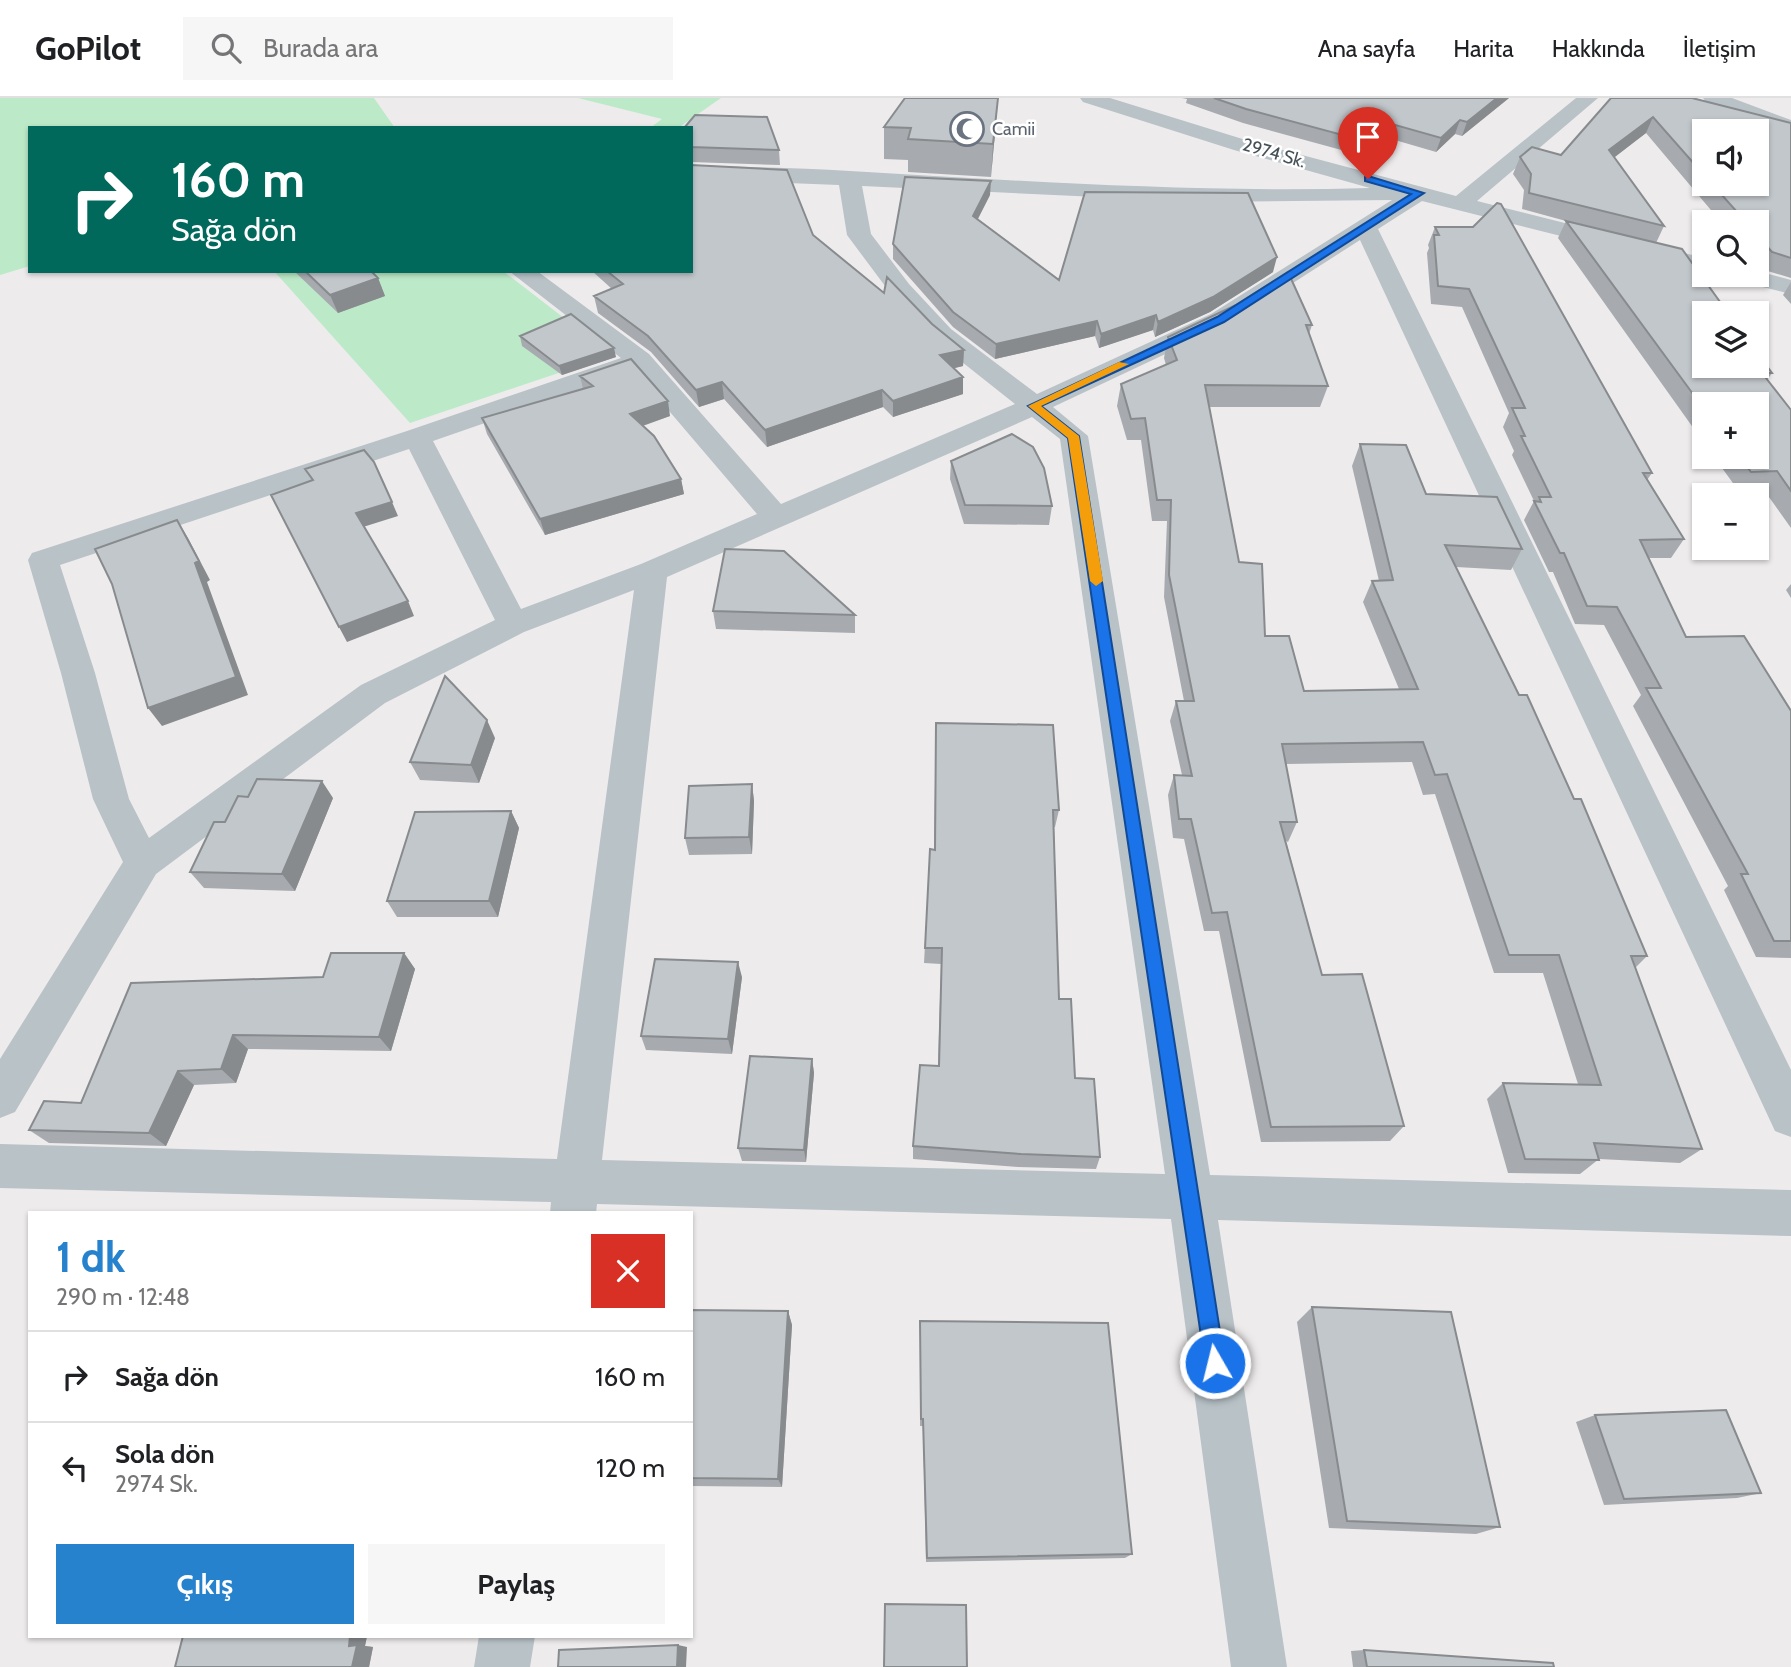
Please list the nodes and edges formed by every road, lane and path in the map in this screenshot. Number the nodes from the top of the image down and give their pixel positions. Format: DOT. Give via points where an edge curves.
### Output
graph roads {
  1 [pos="1090,98"];
  2 [pos="1166,98"];
  3 [pos="1588,98"];
  4 [pos="1713,98"];
  5 [pos="1138,114"];
  6 [pos="1791,127"];
  7 [pos="693,172"];
  8 [pos="849,177"];
  9 [pos="1419,193"];
  10 [pos="1461,203"];
  11 [pos="1365,226"];
  12 [pos="1692,262"];
  13 [pos="524,273"];
  14 [pos="1769,286"];
  15 [pos="1788,297"];
  16 [pos="640,360"];
  17 [pos="1033,406"];
  18 [pos="417,437"];
  19 [pos="776,517"];
  20 [pos="652,571"];
  21 [pos="513,624"];
  22 [pos="143,863"];
  23 [pos="0,1098"];
  24 [pos="1791,1116"];
  25 [pos="0,1166"];
  26 [pos="576,1197"];
  27 [pos="1191,1197"];
  28 [pos="1791,1213"];
  29 [pos="507,1638"];
  30 [pos="502,1667"];
  31 [pos="1259,1667"];
  1 -- 5 [label="street, 2974 Sk."];
  2 -- 5 [label="street"];
  3 -- 10 [label="street"];
  4 -- 6 [label="street"];
  5 -- 9 [label="street, 2974 Sk."];
  7 -- 8 [label="street"];
  8 -- 9 [label="street" via="1149,193"];
  8 -- 17 [label="street" via="859,234 900,289 942,334"];
  9 -- 10 [label="street, 2974 Sk."];
  9 -- 11 [label="street"];
  10 -- 12 [label="street, 2974 Sk."];
  11 -- 17 [label="street" via="1220,320"];
  11 -- 24 [label="street"];
  13 -- 16 [label="street"];
  14 -- 15 [label="street"];
  16 -- 18 [label="street"];
  16 -- 19 [label="street"];
  17 -- 19 [label="street"];
  17 -- 27 [label="street" via="1074,436"];
  18 -- 21 [label="street"];
  18 -- 22 [label="street" via="43,560 111,799"];
  19 -- 20 [label="street"];
  20 -- 21 [label="street"];
  20 -- 26 [label="street"];
  21 -- 22 [label="street" via="373,694"];
  22 -- 23 [label="street"];
  25 -- 26 [label="street"];
  26 -- 27 [label="street"];
  27 -- 28 [label="street"];
  27 -- 31 [label="street"];
  29 -- 30 [label="street"];
}
